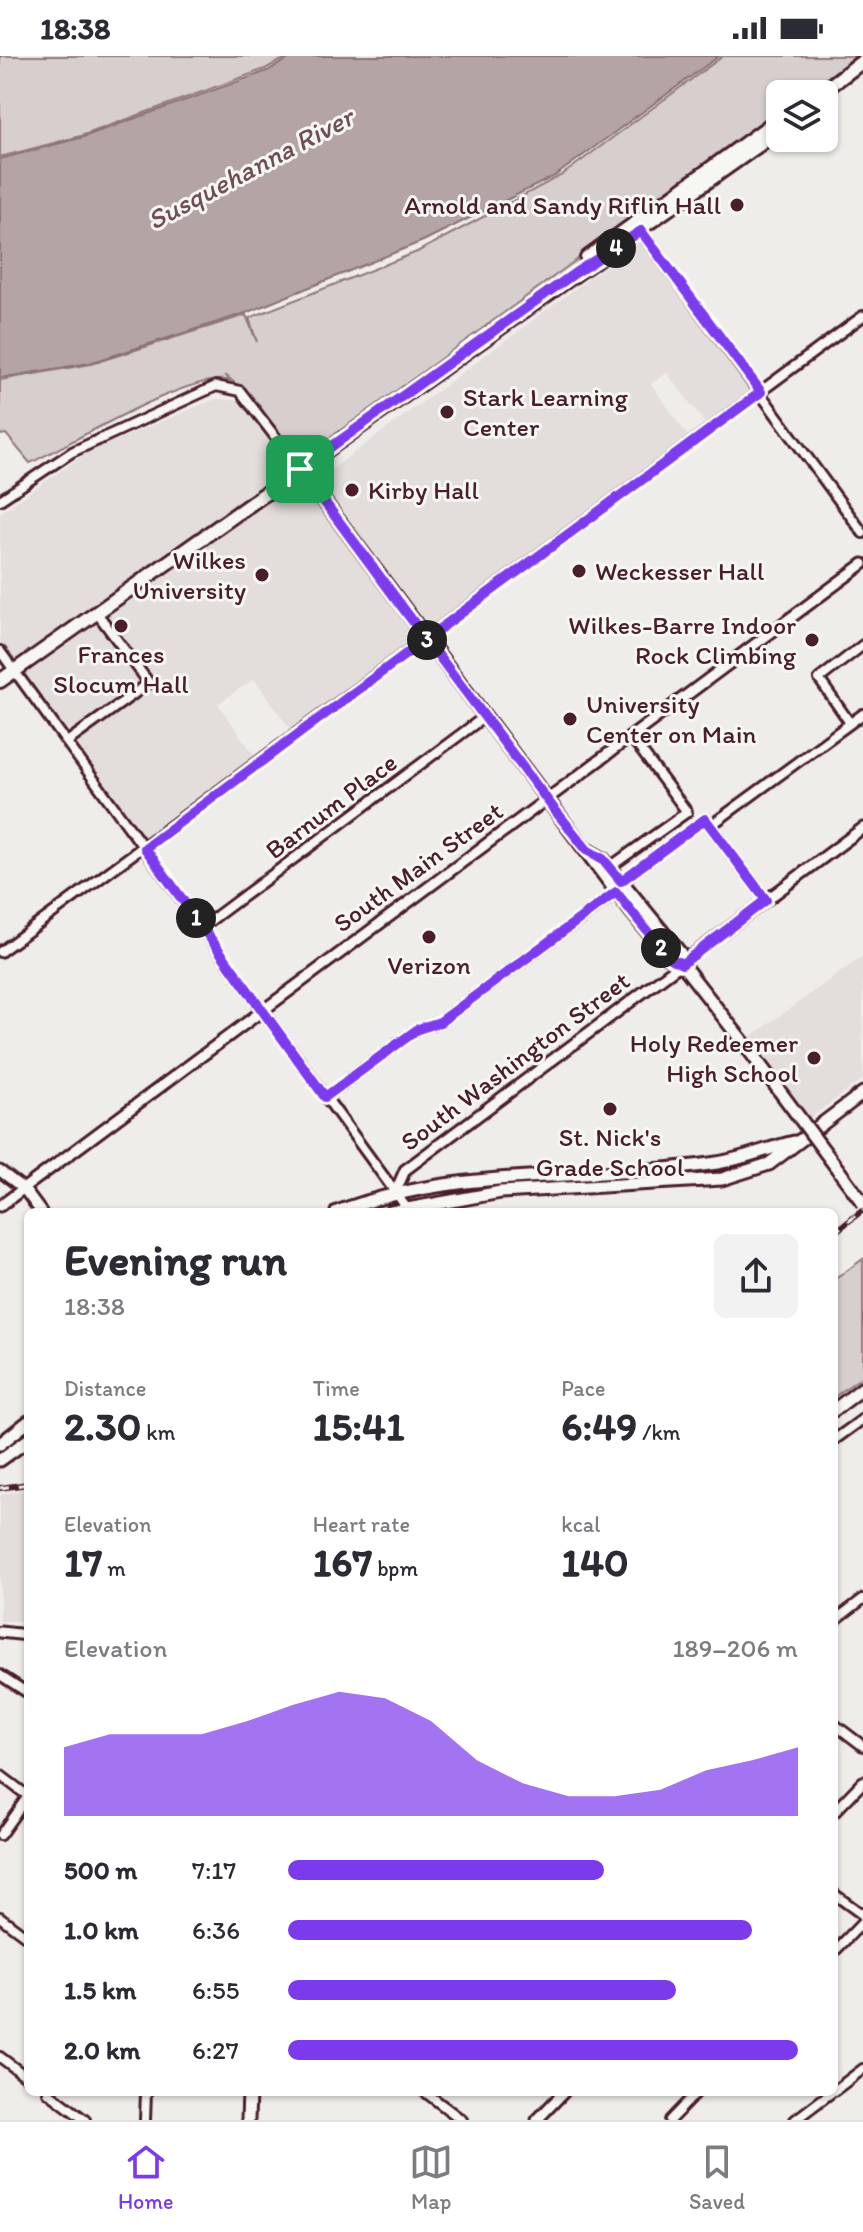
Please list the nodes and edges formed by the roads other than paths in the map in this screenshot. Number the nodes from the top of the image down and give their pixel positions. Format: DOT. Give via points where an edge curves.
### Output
graph roads {
  1 [pos="863,61"];
  2 [pos="838,80"];
  3 [pos="766,129"];
  4 [pos="766,140"];
  5 [pos="638,227"];
  6 [pos="863,316"];
  7 [pos="761,392"];
  8 [pos="300,469"];
  9 [pos="0,500"];
  10 [pos="863,533"];
  11 [pos="863,564"];
  12 [pos="97,613"];
  13 [pos="426,639"];
  14 [pos="863,645"];
  15 [pos="0,651"];
  16 [pos="15,670"];
  17 [pos="0,681"];
  18 [pos="863,714"];
  19 [pos="484,717"];
  20 [pos="850,723"];
  21 [pos="631,737"];
  22 [pos="67,742"];
  23 [pos="546,799"];
  24 [pos="710,826"];
  25 [pos="863,828"];
  26 [pos="145,848"];
  27 [pos="587,850"];
  28 [pos="610,867"];
  29 [pos="619,886"];
  30 [pos="766,900"];
  31 [pos="202,927"];
  32 [pos="0,952"];
  33 [pos="682,964"];
  34 [pos="262,1009"];
  35 [pos="863,1093"];
  36 [pos="325,1097"];
  37 [pos="798,1141"];
  38 [pos="0,1171"];
  39 [pos="24,1189"];
  40 [pos="395,1193"];
  41 [pos="863,1203"];
  42 [pos="0,1206"];
  43 [pos="406,1207"];
  44 [pos="38,1208"];
  45 [pos="349,1208"];
  46 [pos="403,1208"];
  47 [pos="863,1388"];
  48 [pos="838,1407"];
  49 [pos="863,1419"];
  50 [pos="24,1425"];
  51 [pos="838,1437"];
  52 [pos="24,1443"];
  53 [pos="0,1444"];
  54 [pos="0,1460"];
  55 [pos="863,1599"];
  56 [pos="838,1618"];
  57 [pos="0,1632"];
  58 [pos="24,1635"];
  59 [pos="0,1675"];
  60 [pos="24,1690"];
  61 [pos="838,1727"];
  62 [pos="863,1746"];
  63 [pos="0,1775"];
  64 [pos="863,1782"];
  65 [pos="24,1793"];
  66 [pos="24,1802"];
  67 [pos="838,1808"];
  68 [pos="0,1835"];
  69 [pos="838,1897"];
  70 [pos="863,1915"];
  71 [pos="0,1917"];
  72 [pos="863,1922"];
  73 [pos="24,1935"];
  74 [pos="838,1948"];
  75 [pos="0,2057"];
  76 [pos="863,2069"];
  77 [pos="24,2075"];
  78 [pos="838,2087"];
  79 [pos="53,2096"];
  80 [pos="146,2096"];
  81 [pos="249,2096"];
  82 [pos="431,2096"];
  83 [pos="560,2096"];
  84 [pos="693,2096"];
  85 [pos="826,2096"];
  86 [pos="85,2120"];
  87 [pos="145,2120"];
  88 [pos="248,2120"];
  89 [pos="462,2120"];
  90 [pos="537,2120"];
  91 [pos="670,2120"];
  92 [pos="795,2120"];
  1 -- 2 [label="main road"];
  3 -- 5 [label="main road"];
  4 -- 5 [label="main road"];
  5 -- 7 [label="street"];
  5 -- 8 [label="main road"];
  6 -- 7 [label="street"];
  7 -- 10 [label="street"];
  7 -- 13 [label="street"];
  8 -- 9 [label="street" via="240,391 207,388 72,452"];
  8 -- 12 [label="main road"];
  8 -- 13 [label="main road"];
  11 -- 21 [label="street, South Main Street"];
  12 -- 16 [label="main road"];
  12 -- 22 [label="street" via="149,683"];
  13 -- 19 [label="main road"];
  13 -- 26 [label="street"];
  14 -- 20 [label="street" via="819,679"];
  15 -- 16 [label="street"];
  16 -- 17 [label="main road"];
  16 -- 22 [label="street"];
  18 -- 20 [label="street"];
  19 -- 23 [label="main road"];
  19 -- 31 [label="street, Barnum Place"];
  20 -- 24 [label="street"];
  21 -- 23 [label="street, South Main Street"];
  21 -- 28 [label="street" via="687,812"];
  22 -- 26 [label="street"];
  23 -- 27 [label="main road"];
  23 -- 34 [label="street, South Main Street"];
  24 -- 29 [label="street" via="705,819"];
  24 -- 30 [label="street"];
  25 -- 30 [label="street, South Washington Street"];
  26 -- 31 [label="street"];
  26 -- 32 [label="street"];
  27 -- 28 [label="main road"];
  27 -- 29 [label="main road"];
  28 -- 29 [label="main road"];
  29 -- 33 [label="main road" via="680,953"];
  29 -- 36 [label="street" via="440,1022 418,1029"];
  30 -- 33 [label="street, South Washington Street"];
  31 -- 34 [label="street"];
  33 -- 40 [label="street, South Washington Street" via="405,1170"];
  33 -- 41 [label="main road, bridge"];
  34 -- 36 [label="street"];
  34 -- 39 [label="street, South Main Street"];
  35 -- 37 [label="main road"];
  36 -- 40 [label="street"];
  37 -- 40 [label="main road" via="719,1163 484,1178"];
  37 -- 43 [label="main road" via="769,1164 722,1179 501,1192"];
  38 -- 39 [label="street"];
  39 -- 42 [label="street, South Main Street"];
  39 -- 44 [label="street"];
  40 -- 43 [label="street"];
  40 -- 45 [label="main road"];
  43 -- 46 [label="main road"];
  47 -- 48 [label="main road"];
  49 -- 51 [label="street"];
  50 -- 53 [label="main road"];
  52 -- 54 [label="main road"];
  55 -- 56 [label="street"];
  57 -- 58 [label="street"];
  59 -- 60 [label="street"];
  61 -- 62 [label="street"];
  63 -- 65 [label="street"];
  64 -- 67 [label="street"];
  66 -- 68 [label="street"];
  69 -- 70 [label="street"];
  71 -- 73 [label="street"];
  72 -- 74 [label="street"];
  75 -- 77 [label="street"];
  76 -- 78 [label="street"];
  79 -- 86 [label="street"];
  80 -- 87 [label="street"];
  81 -- 88 [label="main road"];
  82 -- 89 [label="street"];
  83 -- 90 [label="street"];
  84 -- 91 [label="street"];
  85 -- 92 [label="street"];
}
